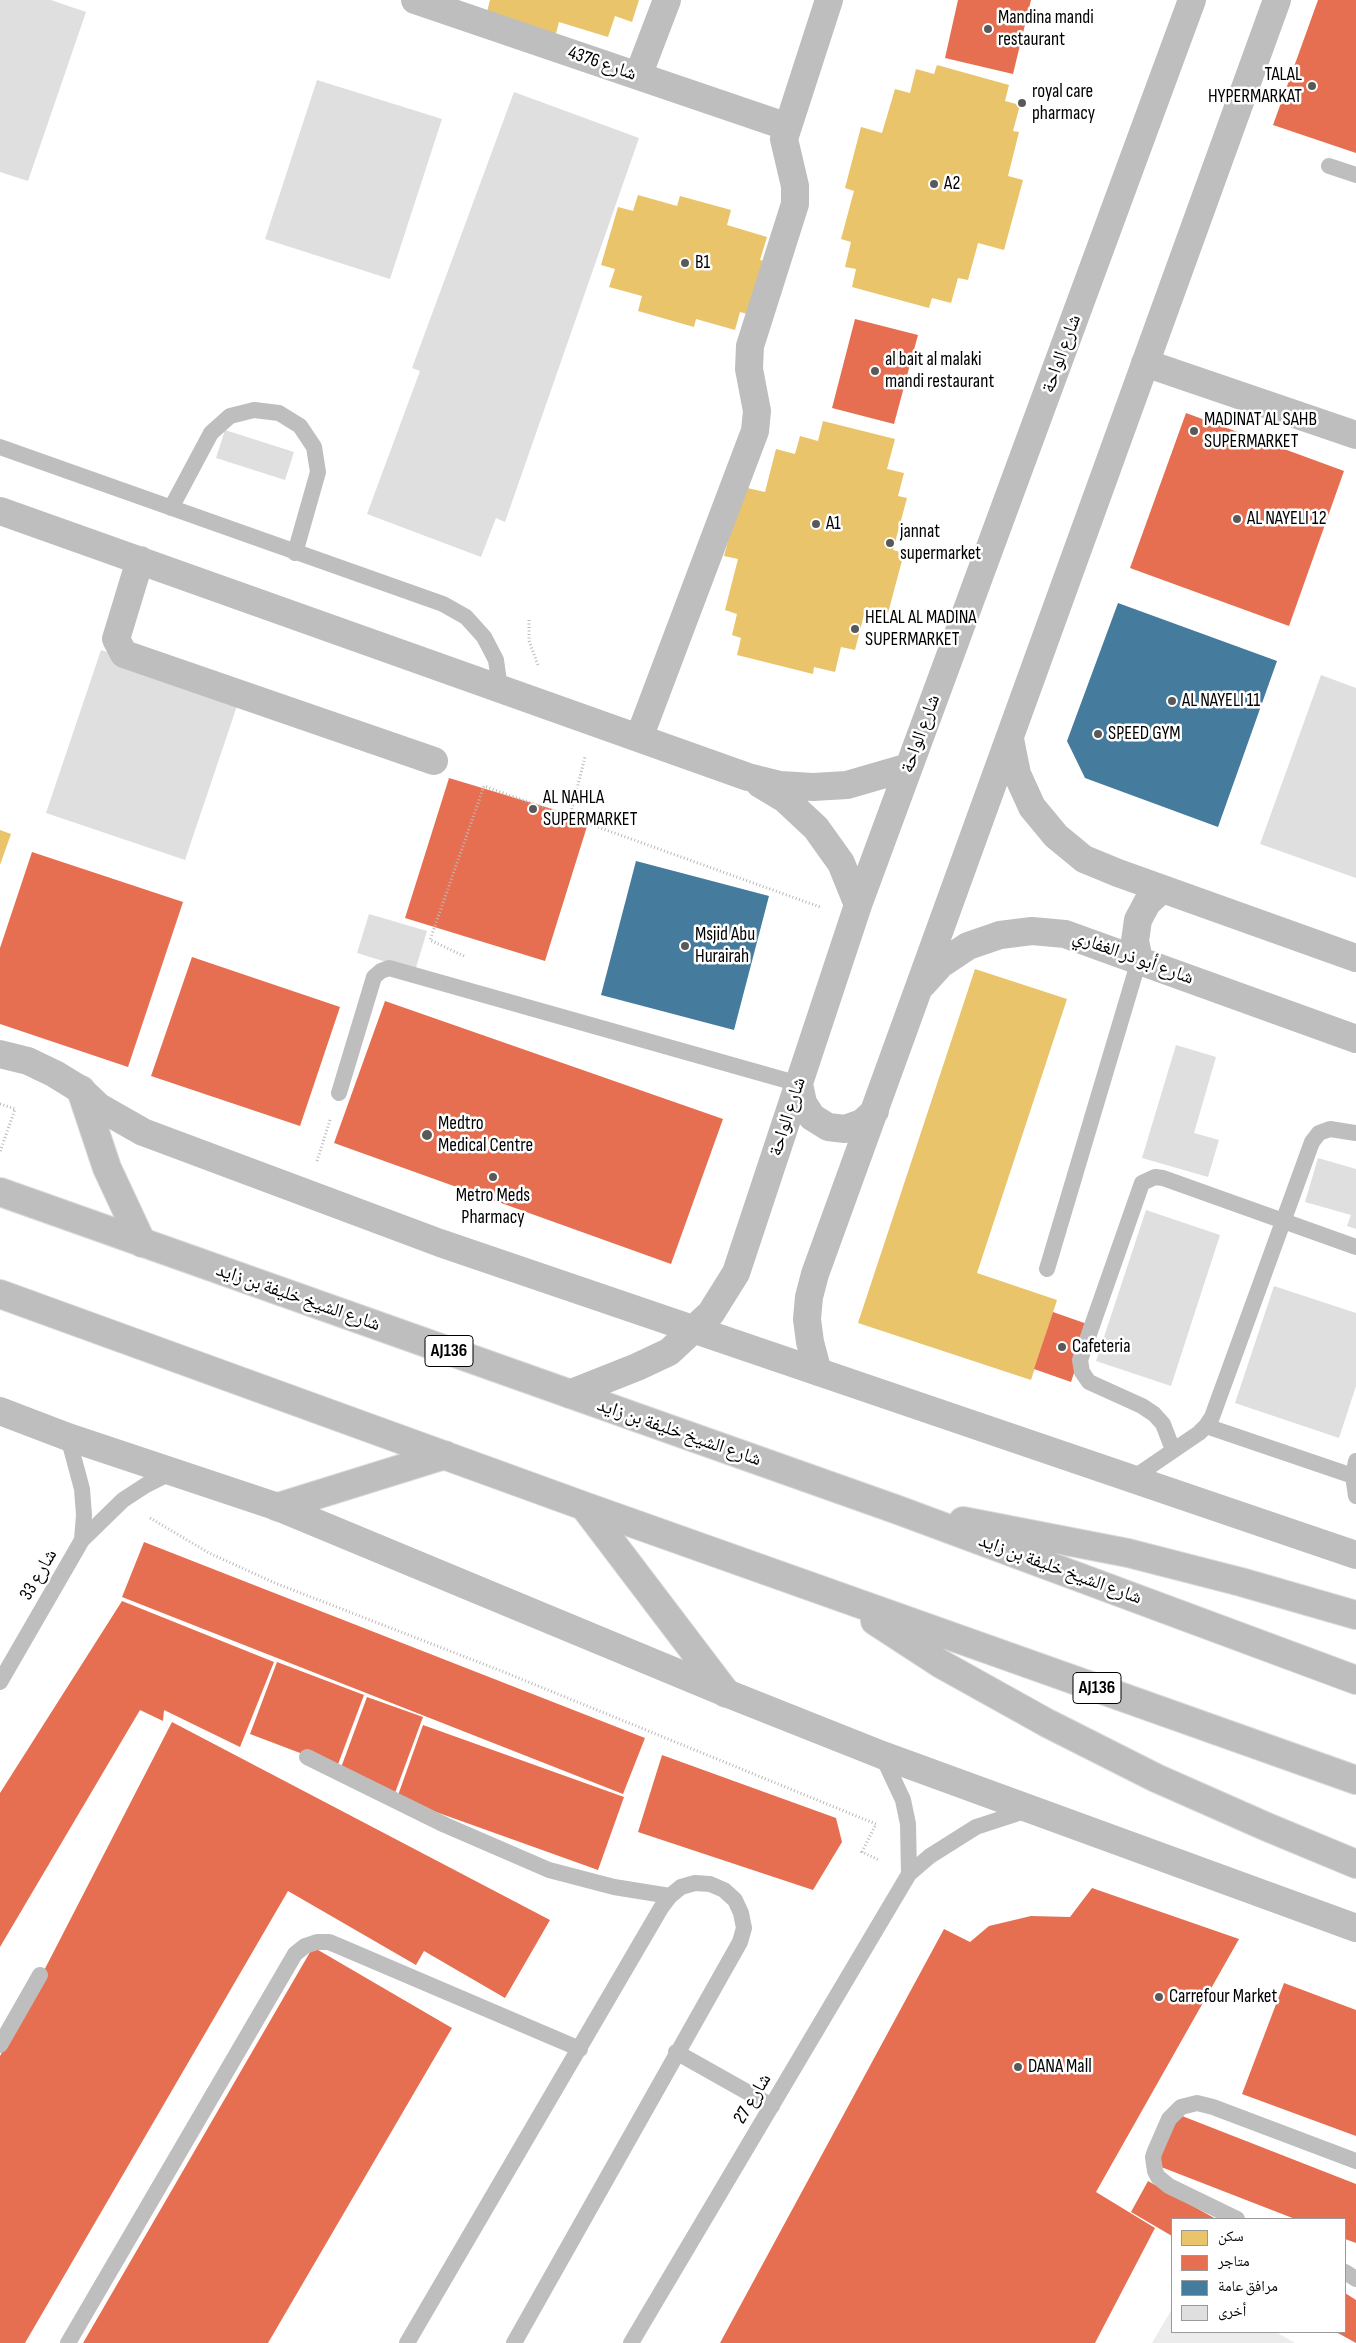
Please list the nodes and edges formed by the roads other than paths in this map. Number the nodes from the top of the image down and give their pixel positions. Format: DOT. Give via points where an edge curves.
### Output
graph roads {
  1 [pos="415,0"];
  2 [pos="667,0"];
  3 [pos="829,0"];
  4 [pos="1192,0"];
  5 [pos="1277,0"];
  6 [pos="638,76"];
  7 [pos="788,127"];
  8 [pos="1329,166"];
  9 [pos="1356,175"];
  10 [pos="1145,363"];
  11 [pos="1356,435"];
  12 [pos="0,446"];
  13 [pos="171,508"];
  14 [pos="0,511"];
  15 [pos="295,553"];
  16 [pos="140,560"];
  17 [pos="500,689"];
  18 [pos="639,738"];
  19 [pos="1010,739"];
  20 [pos="434,761"];
  21 [pos="909,767"];
  22 [pos="748,777"];
  23 [pos="1162,889"];
  24 [pos="858,905"];
  25 [pos="1356,958"];
  26 [pos="1139,960"];
  27 [pos="918,989"];
  28 [pos="1356,1040"];
  29 [pos="0,1054"];
  30 [pos="799,1084"];
  31 [pos="81,1090"];
  32 [pos="339,1093"];
  33 [pos="875,1111"];
  34 [pos="1356,1133"];
  35 [pos="0,1192"];
  36 [pos="1283,1221"];
  37 [pos="142,1243"];
  38 [pos="1356,1247"];
  39 [pos="1047,1269"];
  40 [pos="0,1294"];
  41 [pos="695,1330"];
  42 [pos="818,1372"];
  43 [pos="569,1394"];
  44 [pos="0,1411"];
  45 [pos="1206,1426"];
  46 [pos="68,1437"];
  47 [pos="1173,1450"];
  48 [pos="445,1455"];
  49 [pos="1355,1468"];
  50 [pos="172,1472"];
  51 [pos="1133,1478"];
  52 [pos="1356,1496"];
  53 [pos="584,1506"];
  54 [pos="278,1507"];
  55 [pos="898,1510"];
  56 [pos="82,1540"];
  57 [pos="1356,1555"];
  58 [pos="839,1596"];
  59 [pos="1356,1615"];
  60 [pos="1356,1680"];
  61 [pos="0,1682"];
  62 [pos="726,1693"];
  63 [pos="882,1755"];
  64 [pos="307,1757"];
  65 [pos="1356,1780"];
  66 [pos="1029,1809"];
  67 [pos="1356,1864"];
  68 [pos="909,1874"];
  69 [pos="670,1896"];
  70 [pos="1356,1928"];
  71 [pos="40,1975"];
  72 [pos="6,2020"];
  73 [pos="0,2045"];
  74 [pos="580,2048"];
  75 [pos="676,2052"];
  76 [pos="772,2106"];
  77 [pos="1356,2161"];
  78 [pos="1235,2218"];
  79 [pos="68,2343"];
  80 [pos="407,2343"];
  81 [pos="514,2343"];
  82 [pos="631,2343"];
  1 -- 6 [label="street, شارع 4376"];
  2 -- 6 [label="street"];
  3 -- 7 [label="street"];
  4 -- 21 [label="street, شارع الواحة"];
  5 -- 10 [label="street"];
  6 -- 7 [label="street, شارع 4376"];
  7 -- 18 [label="street" via="784,139 796,186 795,204 750,346 749,369 757,411 755,430"];
  8 -- 9 [label="lane"];
  10 -- 11 [label="street"];
  10 -- 19 [label="street"];
  12 -- 13 [label="lane"];
  13 -- 15 [label="lane"];
  13 -- 15 [label="lane" via="211,433 230,416 254,410 279,414 300,426 314,447 318,472"];
  14 -- 16 [label="street"];
  15 -- 17 [label="lane" via="443,604 466,617 484,637 496,660"];
  16 -- 17 [label="street"];
  16 -- 20 [label="street" via="116,639 124,654"];
  17 -- 18 [label="street"];
  18 -- 22 [label="street"];
  19 -- 23 [label="street" via="1017,774 1032,807 1056,836 1084,859"];
  19 -- 27 [label="street"];
  21 -- 22 [label="street" via="847,785 780,785"];
  21 -- 24 [label="street, شارع الواحة"];
  22 -- 24 [label="street" via="785,799 816,828 841,863"];
  23 -- 25 [label="street"];
  23 -- 26 [label="street" via="1138,920 1135,941"];
  24 -- 30 [label="street, شارع الواحة"];
  26 -- 27 [label="street, شارع أبو ذر الغفاري" via="1066,934 1032,931 1000,934 968,946"];
  26 -- 28 [label="street, شارع أبو ذر الغفاري"];
  26 -- 39 [label="lane"];
  27 -- 33 [label="street"];
  29 -- 31 [label="street" via="28,1061"];
  30 -- 32 [label="lane" via="389,968 374,978"];
  30 -- 33 [label="street" via="803,1103 812,1117 828,1127 845,1129 862,1123"];
  30 -- 41 [label="street, شارع الواحة" via="736,1273 711,1313"];
  31 -- 37 [label="street" via="107,1168"];
  31 -- 41 [label="street" via="100,1107 143,1132 440,1242"];
  33 -- 42 [label="street" via="809,1297 807,1319"];
  34 -- 36 [label="lane" via="1330,1129 1312,1142"];
  35 -- 37 [label="street, شارع الشيخ خليفة بن زايد / AJ136"];
  36 -- 38 [label="lane"];
  36 -- 45 [label="lane"];
  36 -- 47 [label="lane" via="1162,1178 1142,1183 1080,1360 1082,1372 1089,1382 1154,1414 1163,1424"];
  37 -- 43 [label="street, شارع الشيخ خليفة بن زايد / AJ136"];
  40 -- 48 [label="street, AJ136"];
  41 -- 42 [label="street"];
  41 -- 43 [label="street, شارع الواحة" via="669,1352"];
  42 -- 51 [label="street"];
  43 -- 55 [label="street, شارع الشيخ خليفة بن زايد / AJ136"];
  44 -- 46 [label="street"];
  45 -- 47 [label="lane"];
  45 -- 49 [label="lane"];
  46 -- 50 [label="street"];
  46 -- 56 [label="lane, شارع 33" via="82,1489"];
  47 -- 51 [label="lane"];
  48 -- 53 [label="street, AJ136"];
  48 -- 54 [label="street"];
  49 -- 52 [label="lane"];
  50 -- 54 [label="street"];
  50 -- 56 [label="lane, شارع 33" via="123,1500"];
  51 -- 57 [label="street"];
  53 -- 58 [label="street, AJ136"];
  53 -- 62 [label="street"];
  54 -- 62 [label="street"];
  55 -- 59 [label="street" via="1013,1529 1128,1554"];
  55 -- 60 [label="street, شارع الشيخ خليفة بن زايد / AJ136"];
  56 -- 61 [label="lane, شارع 33"];
  58 -- 65 [label="street, AJ136"];
  58 -- 67 [label="street" via="941,1664 1047,1723 1267,1828"];
  62 -- 63 [label="street"];
  63 -- 66 [label="street"];
  63 -- 68 [label="lane" via="902,1800 908,1824"];
  64 -- 69 [label="lane" via="444,1825 549,1870 614,1887"];
  66 -- 68 [label="lane, شارع 27" via="976,1827 930,1856"];
  66 -- 70 [label="street"];
  68 -- 76 [label="lane, شارع 27"];
  69 -- 74 [label="lane"];
  69 -- 75 [label="lane" via="695,1884 710,1884 724,1890 742,1913 744,1928 740,1942"];
  71 -- 72 [label="lane"];
  72 -- 73 [label="lane"];
  74 -- 79 [label="lane" via="335,1945 317,1942 305,1946 295,1954"];
  74 -- 80 [label="lane"];
  75 -- 76 [label="lane"];
  75 -- 81 [label="lane"];
  76 -- 82 [label="lane, شارع 27"];
  77 -- 78 [label="lane" via="1213,2108 1196,2103 1180,2107 1170,2119 1155,2151 1154,2171 1169,2186"];
}
